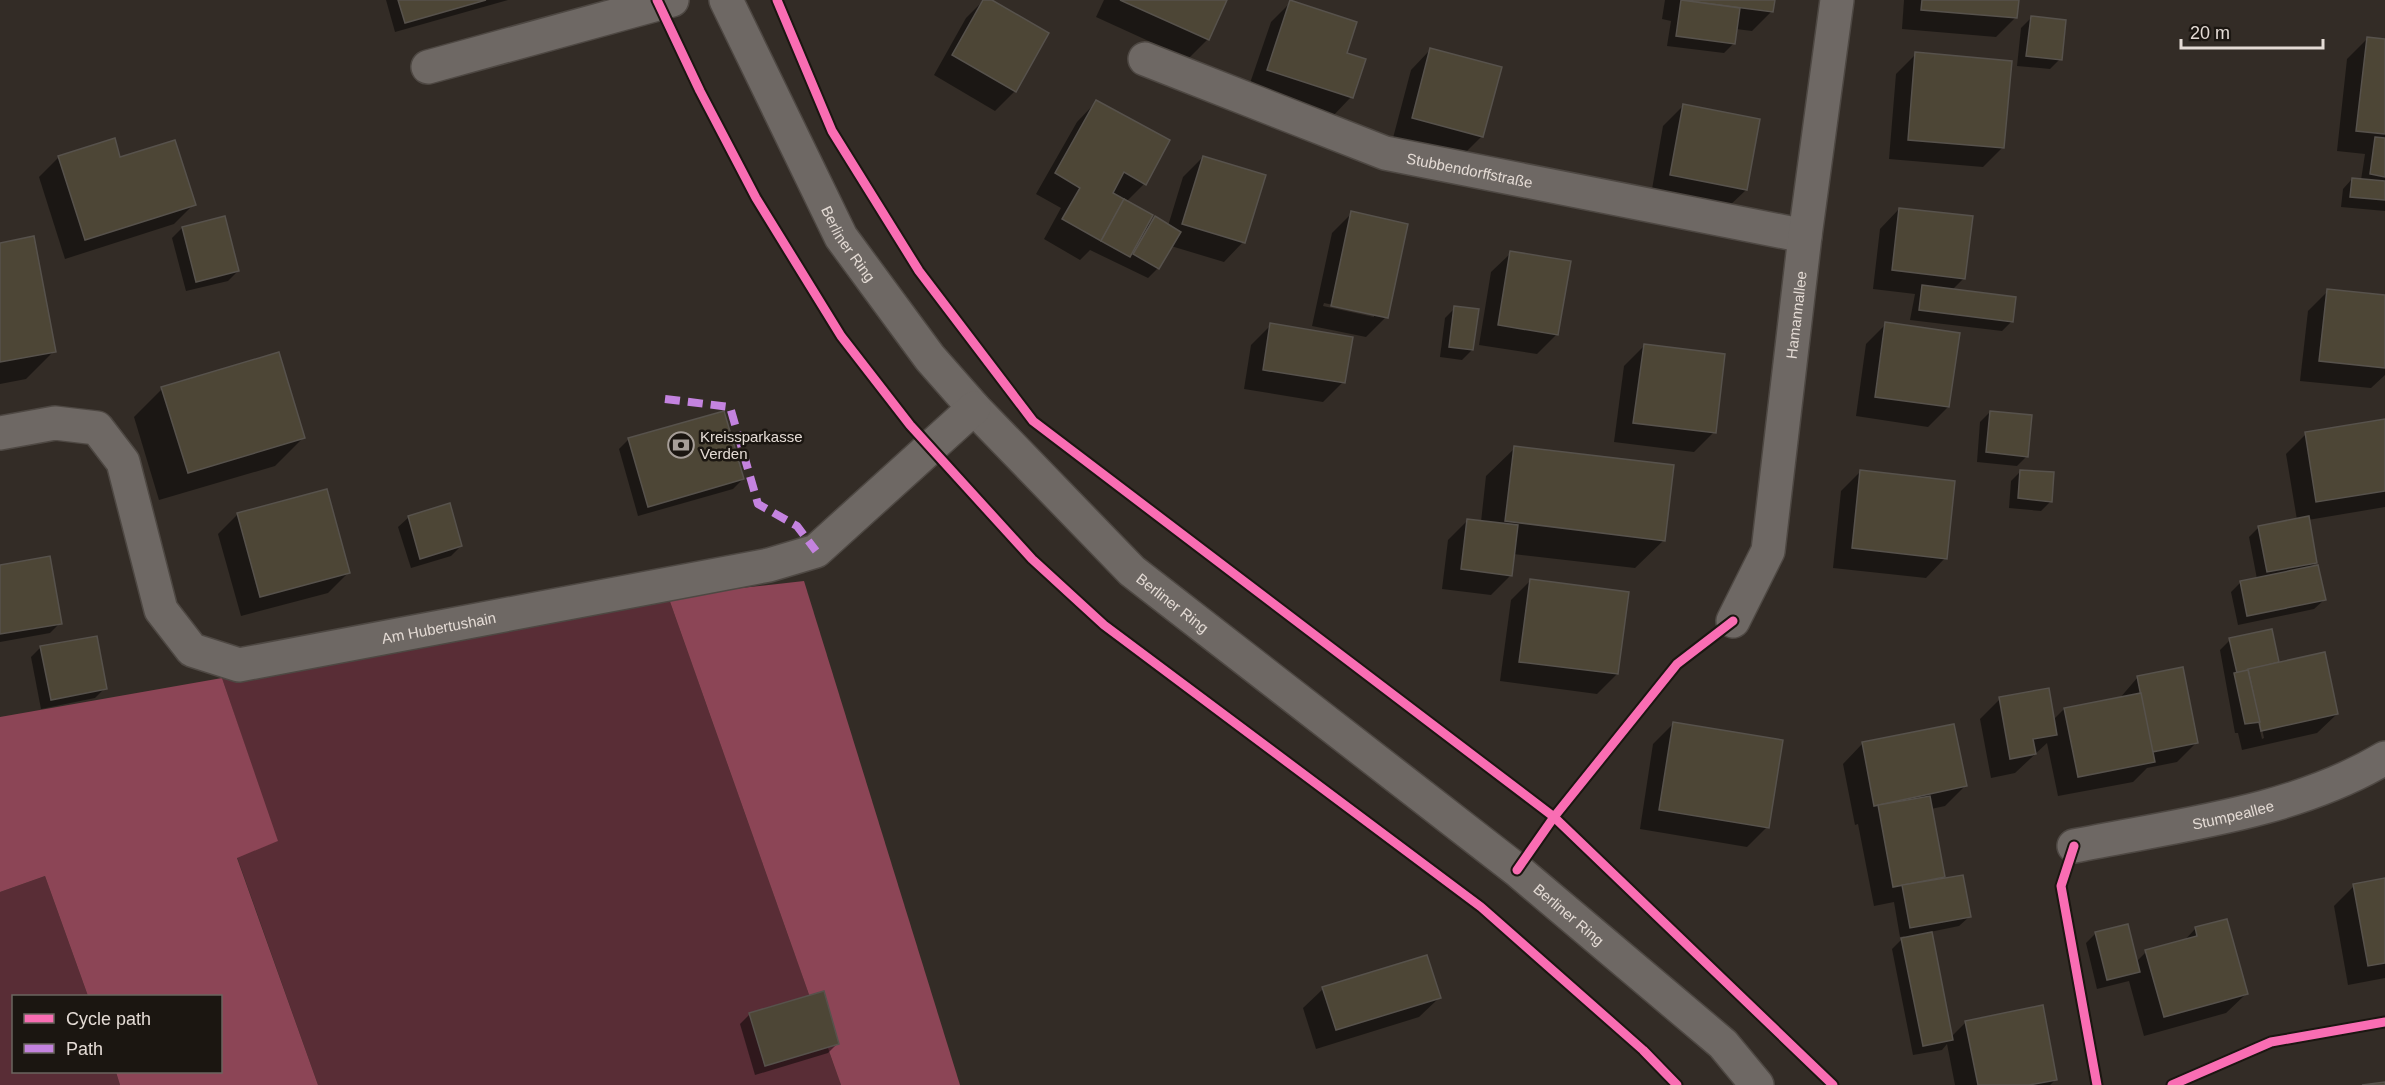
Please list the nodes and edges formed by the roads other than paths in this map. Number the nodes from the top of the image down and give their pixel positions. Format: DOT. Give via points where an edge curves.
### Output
graph roads {
  1 [pos="672,0"];
  2 [pos="726,0"];
  3 [pos="1837,0"];
  4 [pos="1145,59"];
  5 [pos="428,67"];
  6 [pos="1805,236"];
  7 [pos="974,408"];
  8 [pos="0,433"];
  9 [pos="1733,621"];
  10 [pos="2385,758"];
  11 [pos="2074,846"];
  12 [pos="1757,1085"];
  1 -- 5 [label="street"];
  2 -- 7 [label="street, Berliner Ring" via="841,237 930,358"];
  3 -- 6 [label="street, Hamannallee"];
  4 -- 6 [label="street, Stubbendorffstraße" via="1385,153"];
  6 -- 9 [label="street, Hamannallee" via="1768,551"];
  7 -- 8 [label="street, Am Hubertushain" via="816,551 769,565 239,665 192,650 161,610 123,462 98,428 55,423"];
  7 -- 12 [label="street, Berliner Ring" via="1132,571 1517,870 1723,1044"];
  10 -- 11 [label="street, Stumpeallee" via="2357,774 2278,804"];
}
